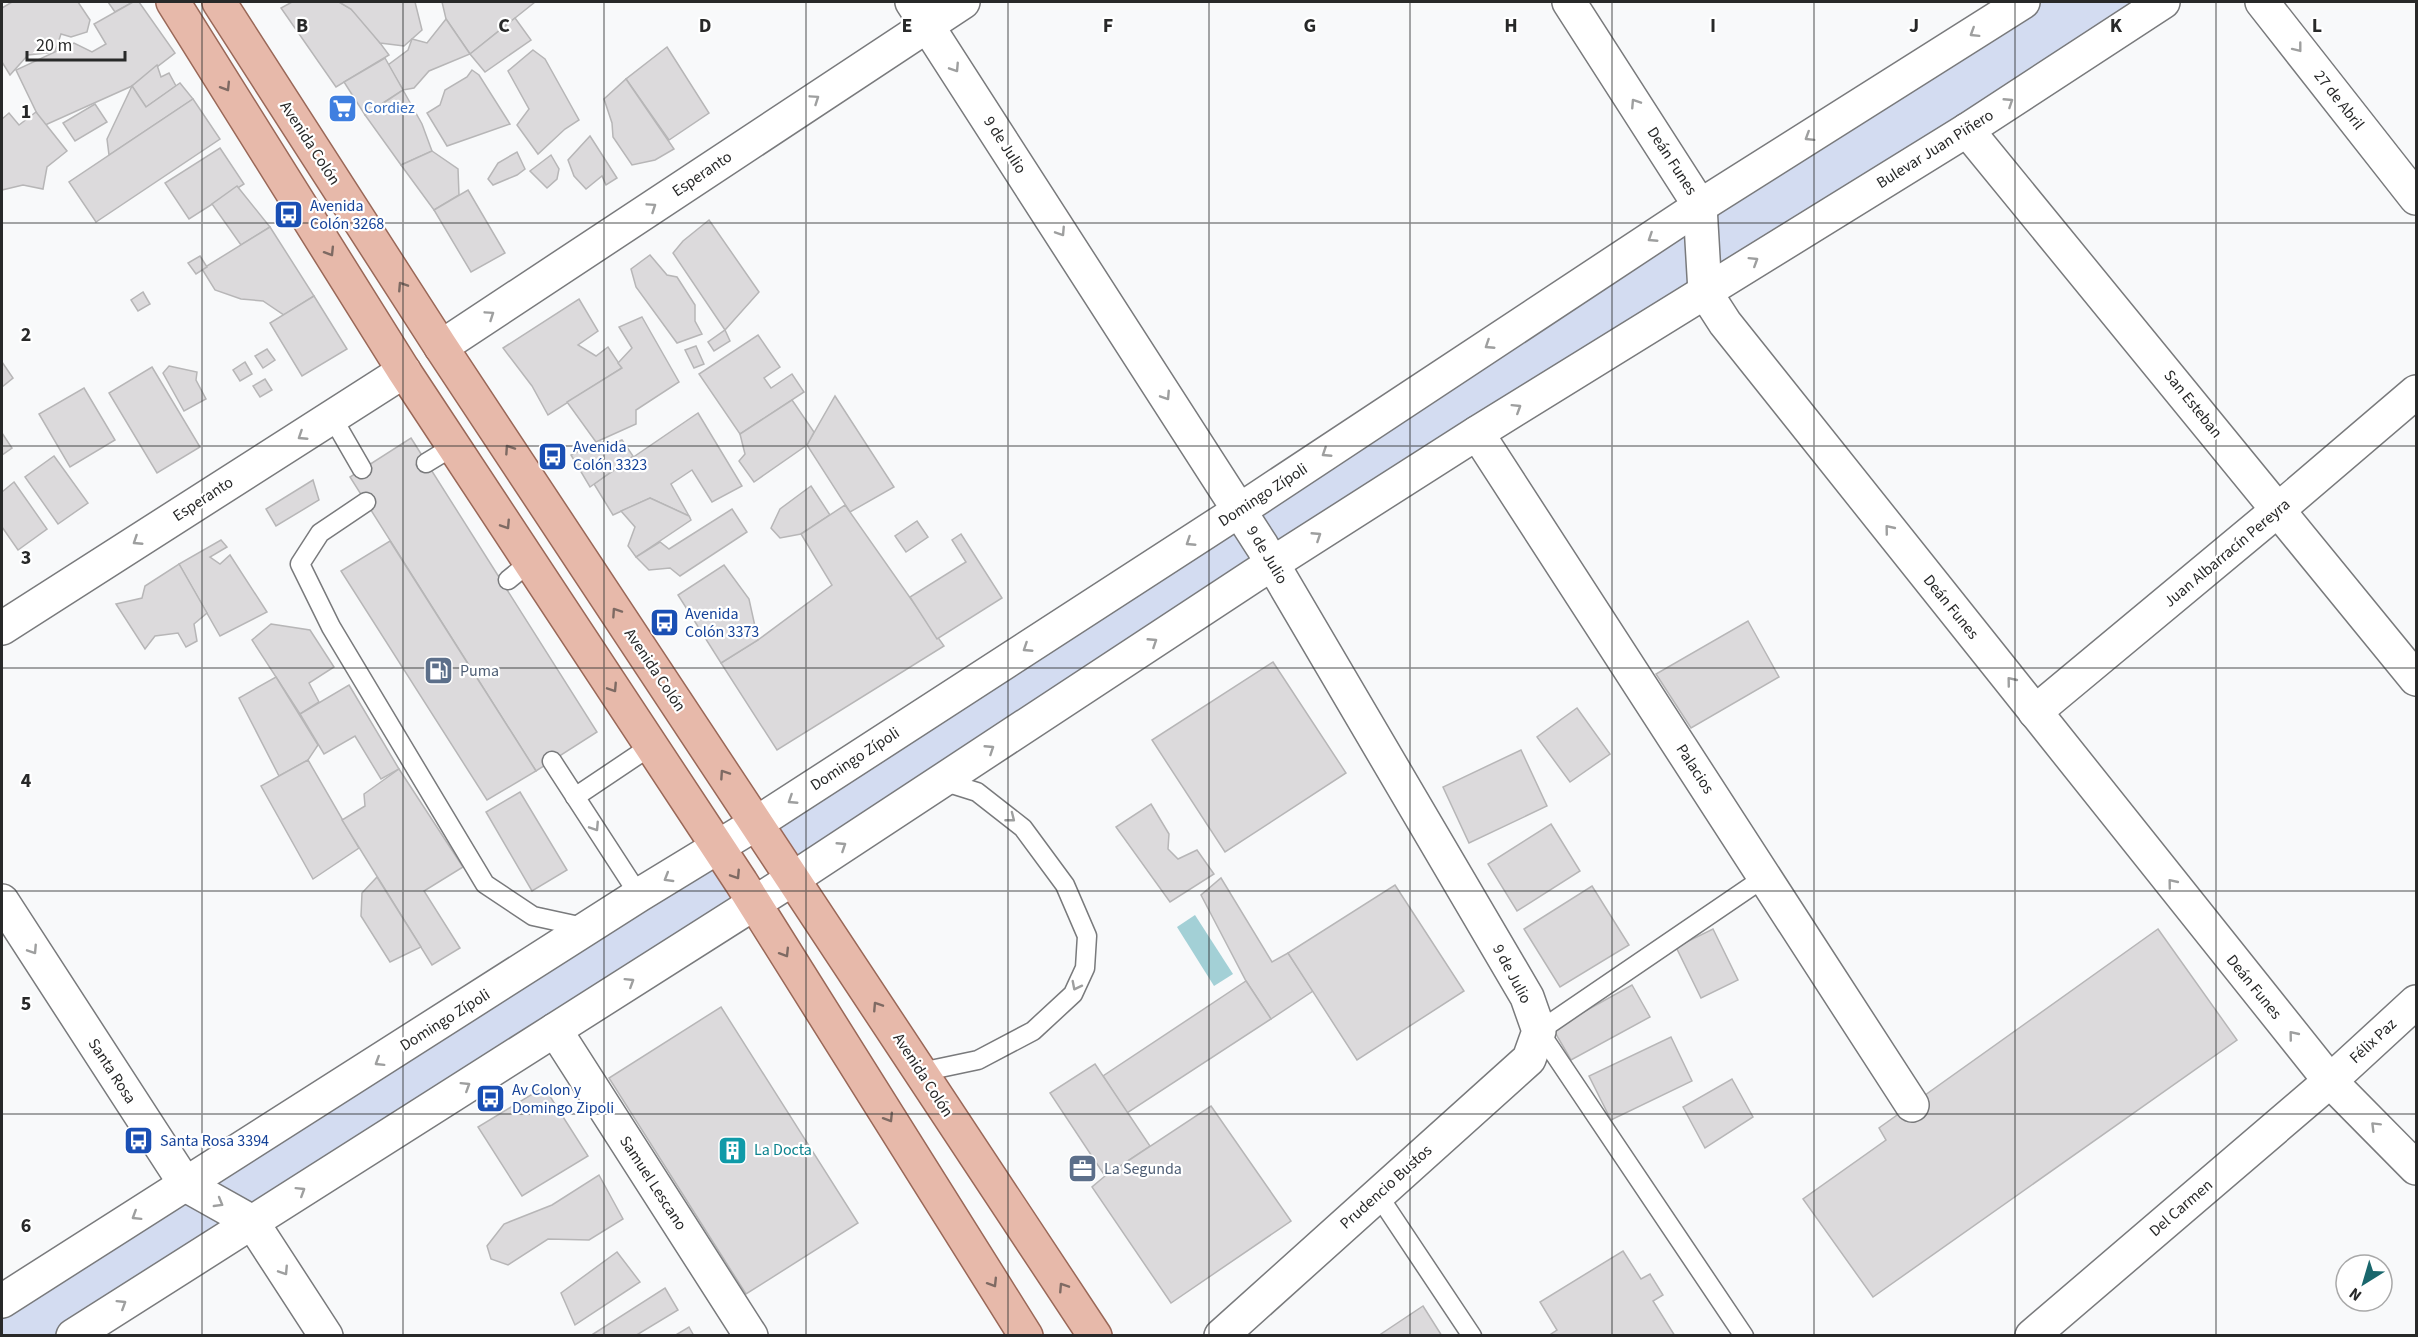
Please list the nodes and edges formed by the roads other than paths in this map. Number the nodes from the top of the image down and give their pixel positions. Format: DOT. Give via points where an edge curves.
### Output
graph roads {
  1 [pos="173,2"];
  2 [pos="219,2"];
  3 [pos="963,2"];
  4 [pos="1569,2"];
  5 [pos="2023,2"];
  6 [pos="2163,2"];
  7 [pos="2262,2"];
  8 [pos="919,13"];
  9 [pos="1967,130"];
  10 [pos="2416,198"];
  11 [pos="1701,206"];
  12 [pos="1705,292"];
  13 [pos="441,347"];
  14 [pos="404,371"];
  15 [pos="2416,392"];
  16 [pos="332,417"];
  17 [pos="1477,434"];
  18 [pos="362,470"];
  19 [pos="366,502"];
  20 [pos="2280,509"];
  21 [pos="1240,510"];
  22 [pos="1273,564"];
  23 [pos="2,628"];
  24 [pos="2416,679"];
  25 [pos="2035,712"];
  26 [pos="651,746"];
  27 [pos="552,760"];
  28 [pos="942,781"];
  29 [pos="575,797"];
  30 [pos="757,823"];
  31 [pos="718,848"];
  32 [pos="1765,877"];
  33 [pos="794,878"];
  34 [pos="639,896"];
  35 [pos="2,901"];
  36 [pos="754,903"];
  37 [pos="590,928"];
  38 [pos="2416,1002"];
  39 [pos="555,1030"];
  40 [pos="1539,1031"];
  41 [pos="921,1072"];
  42 [pos="2330,1081"];
  43 [pos="1912,1105"];
  44 [pos="2416,1168"];
  45 [pos="186,1185"];
  46 [pos="1378,1195"];
  47 [pos="252,1222"];
  48 [pos="2,1301"];
  49 [pos="73,1335"];
  50 [pos="326,1335"];
  51 [pos="751,1335"];
  52 [pos="1026,1335"];
  53 [pos="1095,1335"];
  54 [pos="1221,1335"];
  55 [pos="1472,1335"];
  56 [pos="1744,1335"];
  57 [pos="2032,1335"];
  1 -- 14 [label="main road, one-way"];
  13 -- 2 [label="main road, Avenida Colón, one-way"];
  3 -- 8 [label="street, Esperanto"];
  11 -- 4 [label="street, Deán Funes, one-way"];
  5 -- 11 [label="street, one-way"];
  9 -- 6 [label="street, Bulevar Juan Piñero, one-way"];
  7 -- 10 [label="street, 27 de Abril, one-way"];
  13 -- 8 [label="street, Esperanto, one-way"];
  8 -- 21 [label="street, 9 de Julio, one-way"];
  12 -- 9 [label="street, Bulevar Juan Piñero, one-way"];
  9 -- 20 [label="street, San Esteban"];
  11 -- 12 [label="street, Deán Funes"];
  11 -- 21 [label="street, Domingo Zípoli, one-way"];
  17 -- 12 [label="street, one-way"];
  25 -- 12 [label="street, Deán Funes, one-way" via="1725,324"];
  30 -- 13 [label="main road, Avenida Colón, one-way"];
  14 -- 16 [label="street, Esperanto"];
  14 -- 26 [label="main road, one-way" via="440,454 519,571"];
  15 -- 20 [label="street, Juan Albarracín Pereyra"];
  16 -- 18 [label="lane"];
  16 -- 23 [label="street, Esperanto, one-way"];
  22 -- 17 [label="street, one-way"];
  17 -- 32 [label="street, Palacios"];
  19 -- 37 [label="lane" via="320,533 300,564 331,627 485,884 533,916"];
  20 -- 24 [label="street, San Esteban"];
  20 -- 25 [label="street, Juan Albarracín Pereyra"];
  21 -- 22 [label="street, 9 de Julio"];
  21 -- 30 [label="street, Domingo Zípoli, one-way"];
  28 -- 22 [label="street, one-way"];
  22 -- 40 [label="street, 9 de Julio" via="1527,996"];
  42 -- 25 [label="street, Deán Funes, one-way"];
  26 -- 29 [label="lane"];
  26 -- 31 [label="main road"];
  27 -- 29 [label="lane"];
  33 -- 28 [label="street, one-way"];
  28 -- 41 [label="lane, one-way" via="977,792 1023,828 1065,885 1087,936 1085,968 1073,994 1033,1031 978,1060"];
  29 -- 34 [label="lane, one-way"];
  30 -- 31 [label="street, Domingo Zípoli"];
  30 -- 33 [label="main road, Avenida Colón"];
  31 -- 34 [label="street, Domingo Zípoli, one-way"];
  31 -- 36 [label="main road, one-way"];
  32 -- 40 [label="lane"];
  32 -- 43 [label="street, Palacios"];
  33 -- 36 [label="street"];
  41 -- 33 [label="main road, Avenida Colón, one-way"];
  34 -- 37 [label="street, Domingo Zípoli"];
  35 -- 45 [label="street, Santa Rosa, one-way"];
  39 -- 36 [label="street, one-way"];
  36 -- 52 [label="main road, one-way"];
  37 -- 45 [label="street, Domingo Zípoli, one-way"];
  38 -- 42 [label="street, Félix Paz"];
  47 -- 39 [label="street, one-way"];
  39 -- 51 [label="street, Samuel Lescano"];
  40 -- 46 [label="street, Prudencio Bustos" via="1530,1059"];
  40 -- 56 [label="lane"];
  53 -- 41 [label="main road, Avenida Colón, one-way"];
  44 -- 42 [label="street, Deán Funes, one-way"];
  42 -- 57 [label="street, Del Carmen"];
  45 -- 47 [label="street, Santa Rosa, one-way"];
  45 -- 48 [label="street, Domingo Zípoli, one-way"];
  46 -- 54 [label="street, Prudencio Bustos"];
  46 -- 55 [label="lane"];
  49 -- 47 [label="street, one-way"];
  47 -- 50 [label="street, Santa Rosa, one-way"];
}
